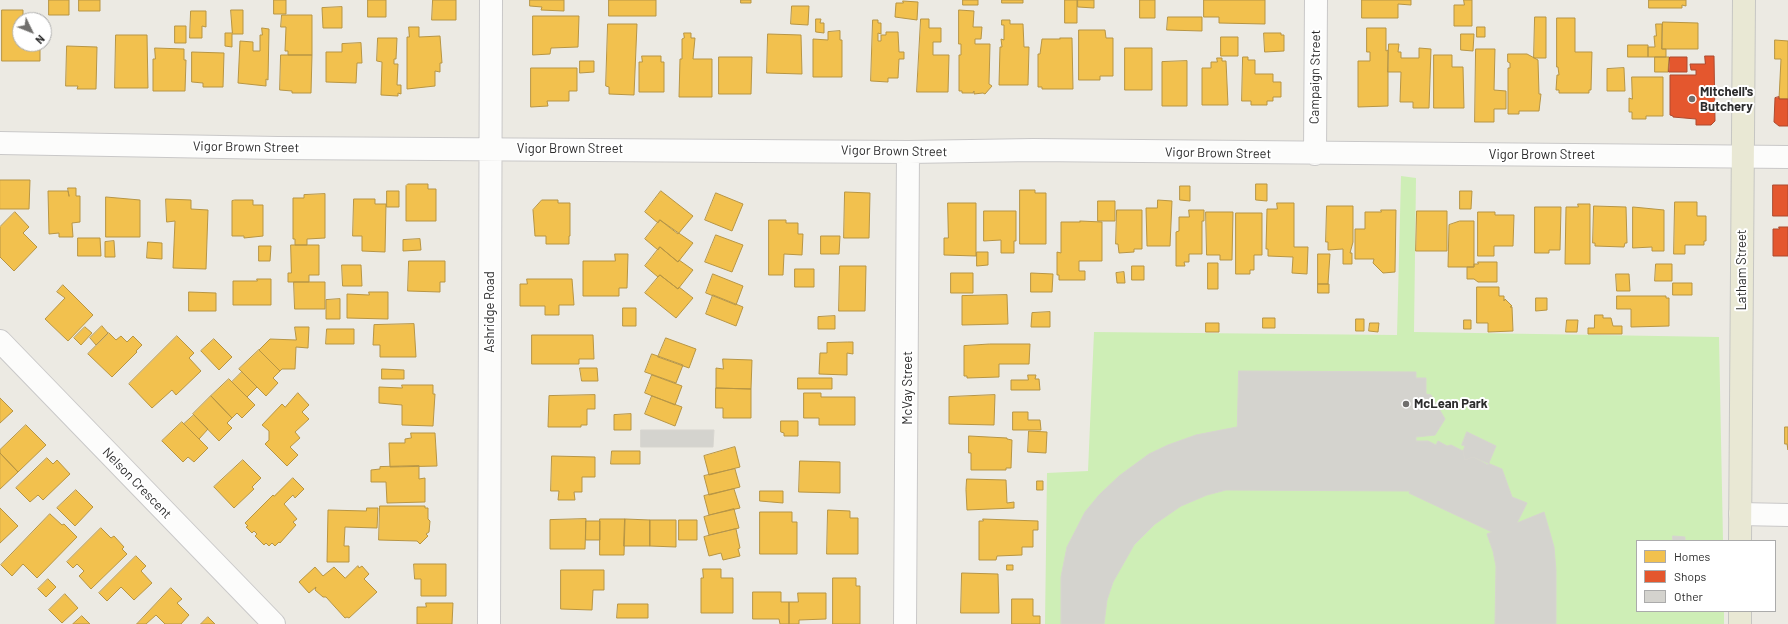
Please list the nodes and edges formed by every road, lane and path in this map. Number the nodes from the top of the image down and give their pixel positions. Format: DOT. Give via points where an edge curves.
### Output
graph roads {
  1 [pos="491,0"];
  2 [pos="1316,0"];
  3 [pos="1744,0"];
  4 [pos="0,143"];
  5 [pos="490,149"];
  6 [pos="908,152"];
  7 [pos="1315,154"];
  8 [pos="1742,156"];
  9 [pos="1788,157"];
  10 [pos="0,341"];
  11 [pos="1740,514"];
  12 [pos="1788,515"];
  13 [pos="1740,540"];
  14 [pos="1740,612"];
  15 [pos="274,624"];
  16 [pos="489,624"];
  17 [pos="905,624"];
  18 [pos="1740,624"];
  1 -- 5 [label="street, Ashridge Road"];
  2 -- 7 [label="street, Campaign Street"];
  3 -- 8 [label="main road, Latham Street"];
  4 -- 5 [label="street, Vigor Brown Street"];
  5 -- 6 [label="street, Vigor Brown Street"];
  5 -- 16 [label="street, Ashridge Road"];
  6 -- 7 [label="street, Vigor Brown Street" via="1033,150"];
  6 -- 17 [label="street, McVay Street"];
  7 -- 8 [label="street, Vigor Brown Street"];
  8 -- 9 [label="street, Vigor Brown Street"];
  8 -- 11 [label="main road, Latham Street"];
  10 -- 15 [label="street, Nelson Crescent"];
  11 -- 12 [label="street"];
  11 -- 13 [label="main road, Latham Street"];
  14 -- 18 [label="main road"];
}
